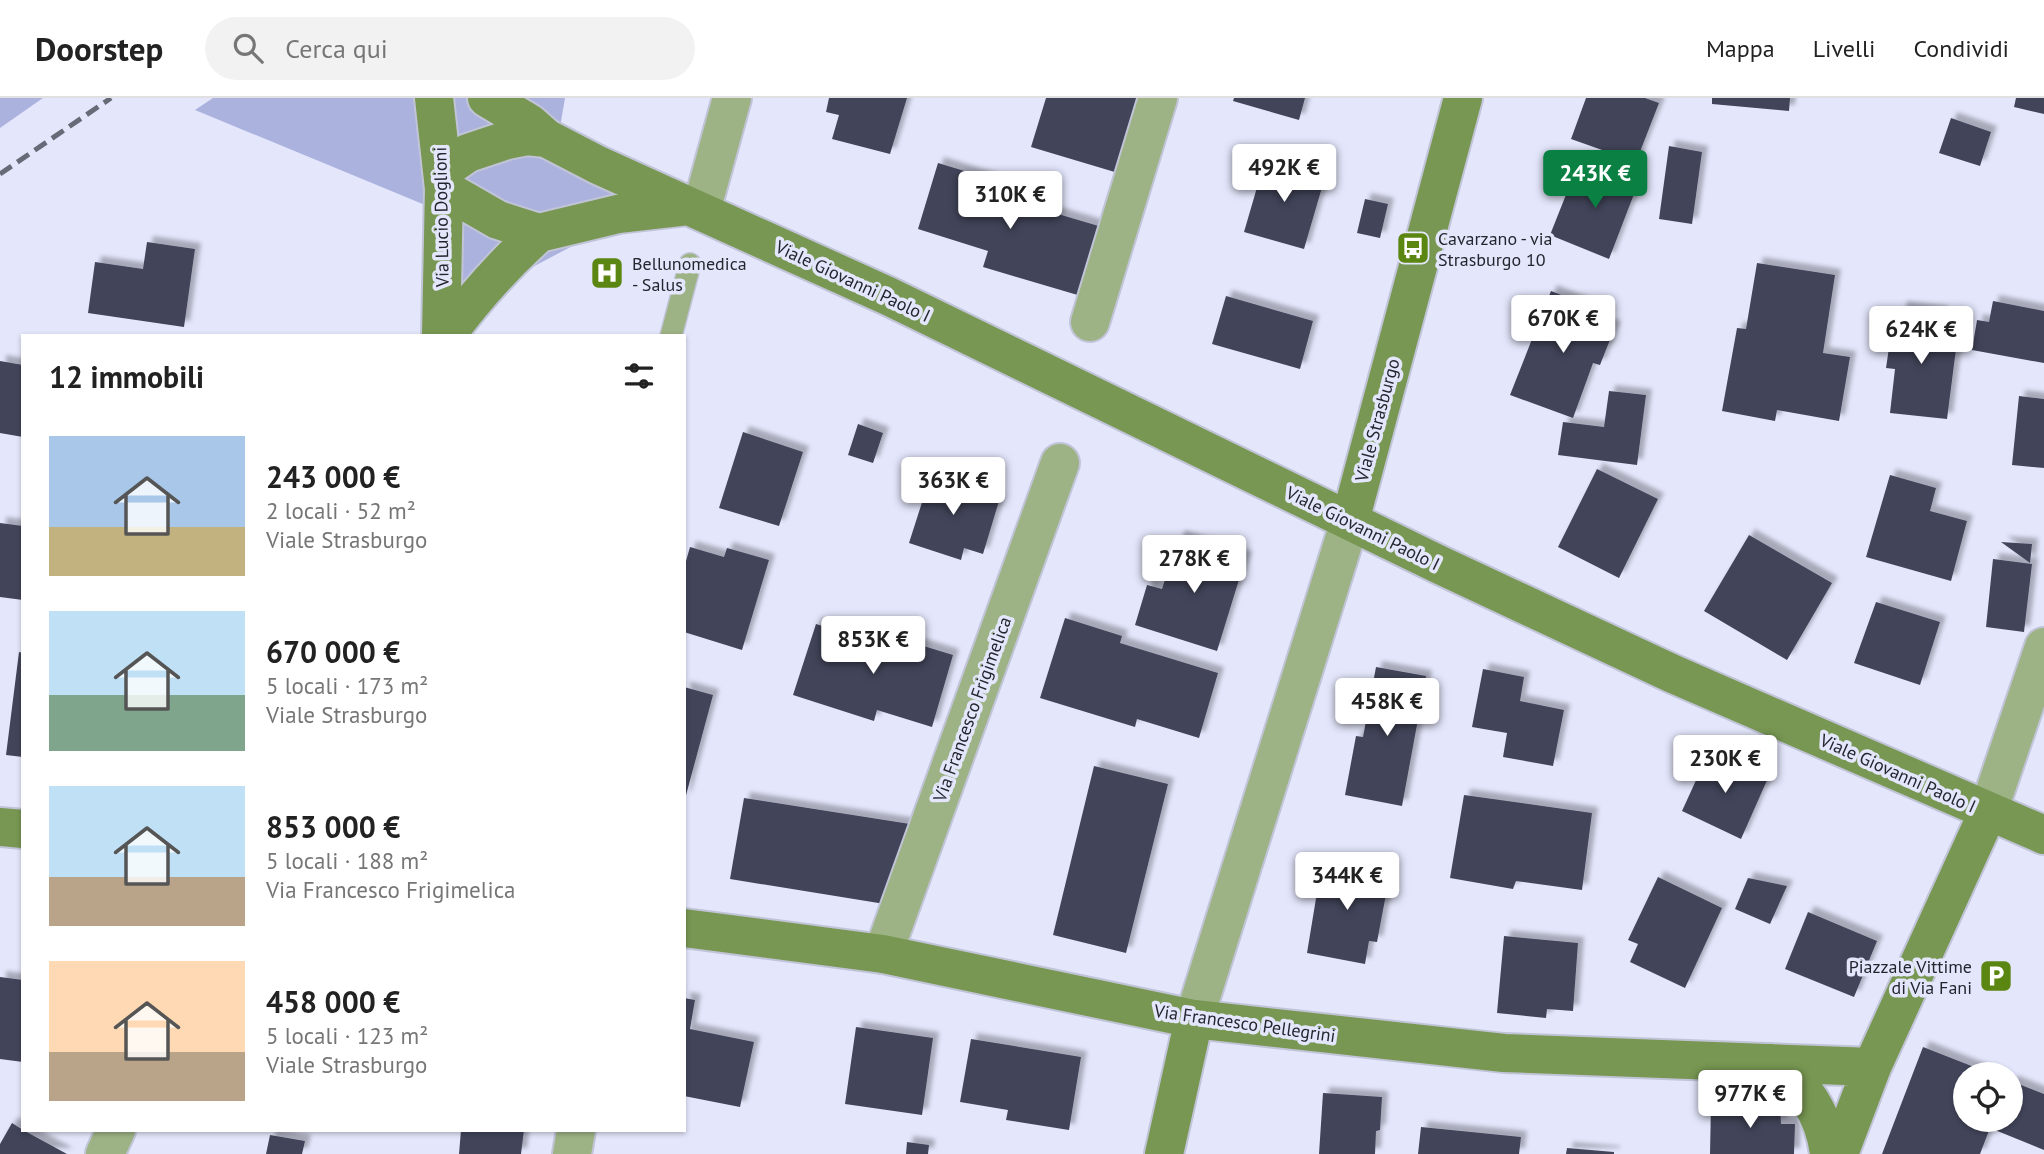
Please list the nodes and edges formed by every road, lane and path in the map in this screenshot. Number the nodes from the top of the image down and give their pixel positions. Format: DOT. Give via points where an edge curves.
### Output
graph roads {
  1 [pos="434,98"];
  2 [pos="486,98"];
  3 [pos="732,98"];
  4 [pos="1158,98"];
  5 [pos="1463,98"];
  6 [pos="547,138"];
  7 [pos="443,180"];
  8 [pos="695,209"];
  9 [pos="539,233"];
  10 [pos="690,264"];
  11 [pos="1090,322"];
  12 [pos="441,334"];
  13 [pos="448,334"];
  14 [pos="672,334"];
  15 [pos="1060,463"];
  16 [pos="1350,521"];
  17 [pos="2044,647"];
  18 [pos="1988,813"];
  19 [pos="0,827"];
  20 [pos="21,829"];
  21 [pos="2044,835"];
  22 [pos="686,928"];
  23 [pos="883,954"];
  24 [pos="1194,1019"];
  25 [pos="1770,1063"];
  26 [pos="1872,1067"];
  27 [pos="115,1132"];
  28 [pos="576,1132"];
  29 [pos="104,1154"];
  30 [pos="572,1154"];
  31 [pos="1164,1154"];
  32 [pos="1829,1154"];
  33 [pos="1839,1154"];
  1 -- 7 [label="street, Via Lucio Doglioni"];
  2 -- 6 [label="street"];
  3 -- 8 [label="street"];
  4 -- 11 [label="street"];
  5 -- 16 [label="street, Viale Strasburgo"];
  6 -- 7 [label="street, Viale Giovanni Paolo I" via="527,136 468,153"];
  6 -- 8 [label="street, Viale Giovanni Paolo I"];
  7 -- 9 [label="street" via="498,220"];
  7 -- 12 [label="street, Via Lucio Doglioni"];
  8 -- 9 [label="street" via="618,214"];
  8 -- 16 [label="street, Viale Giovanni Paolo I" via="888,296"];
  9 -- 13 [label="street" via="506,263"];
  10 -- 14 [label="lane"];
  15 -- 23 [label="street, Via Francesco Frigimelica"];
  16 -- 18 [label="street, Viale Giovanni Paolo I" via="1671,673"];
  16 -- 24 [label="street, Viale Strasburgo"];
  17 -- 18 [label="street"];
  18 -- 21 [label="street, Viale Giovanni Paolo I"];
  18 -- 26 [label="street"];
  19 -- 20 [label="street"];
  22 -- 23 [label="street, Via Francesco Pellegrini"];
  23 -- 24 [label="street, Via Francesco Pellegrini"];
  24 -- 25 [label="street, Via Francesco Pellegrini" via="1504,1054"];
  24 -- 31 [label="street"];
  25 -- 26 [label="street, Via Francesco Pellegrini"];
  25 -- 32 [label="street" via="1802,1089 1824,1131"];
  26 -- 33 [label="street"];
  27 -- 29 [label="street"];
  28 -- 30 [label="street"];
}
